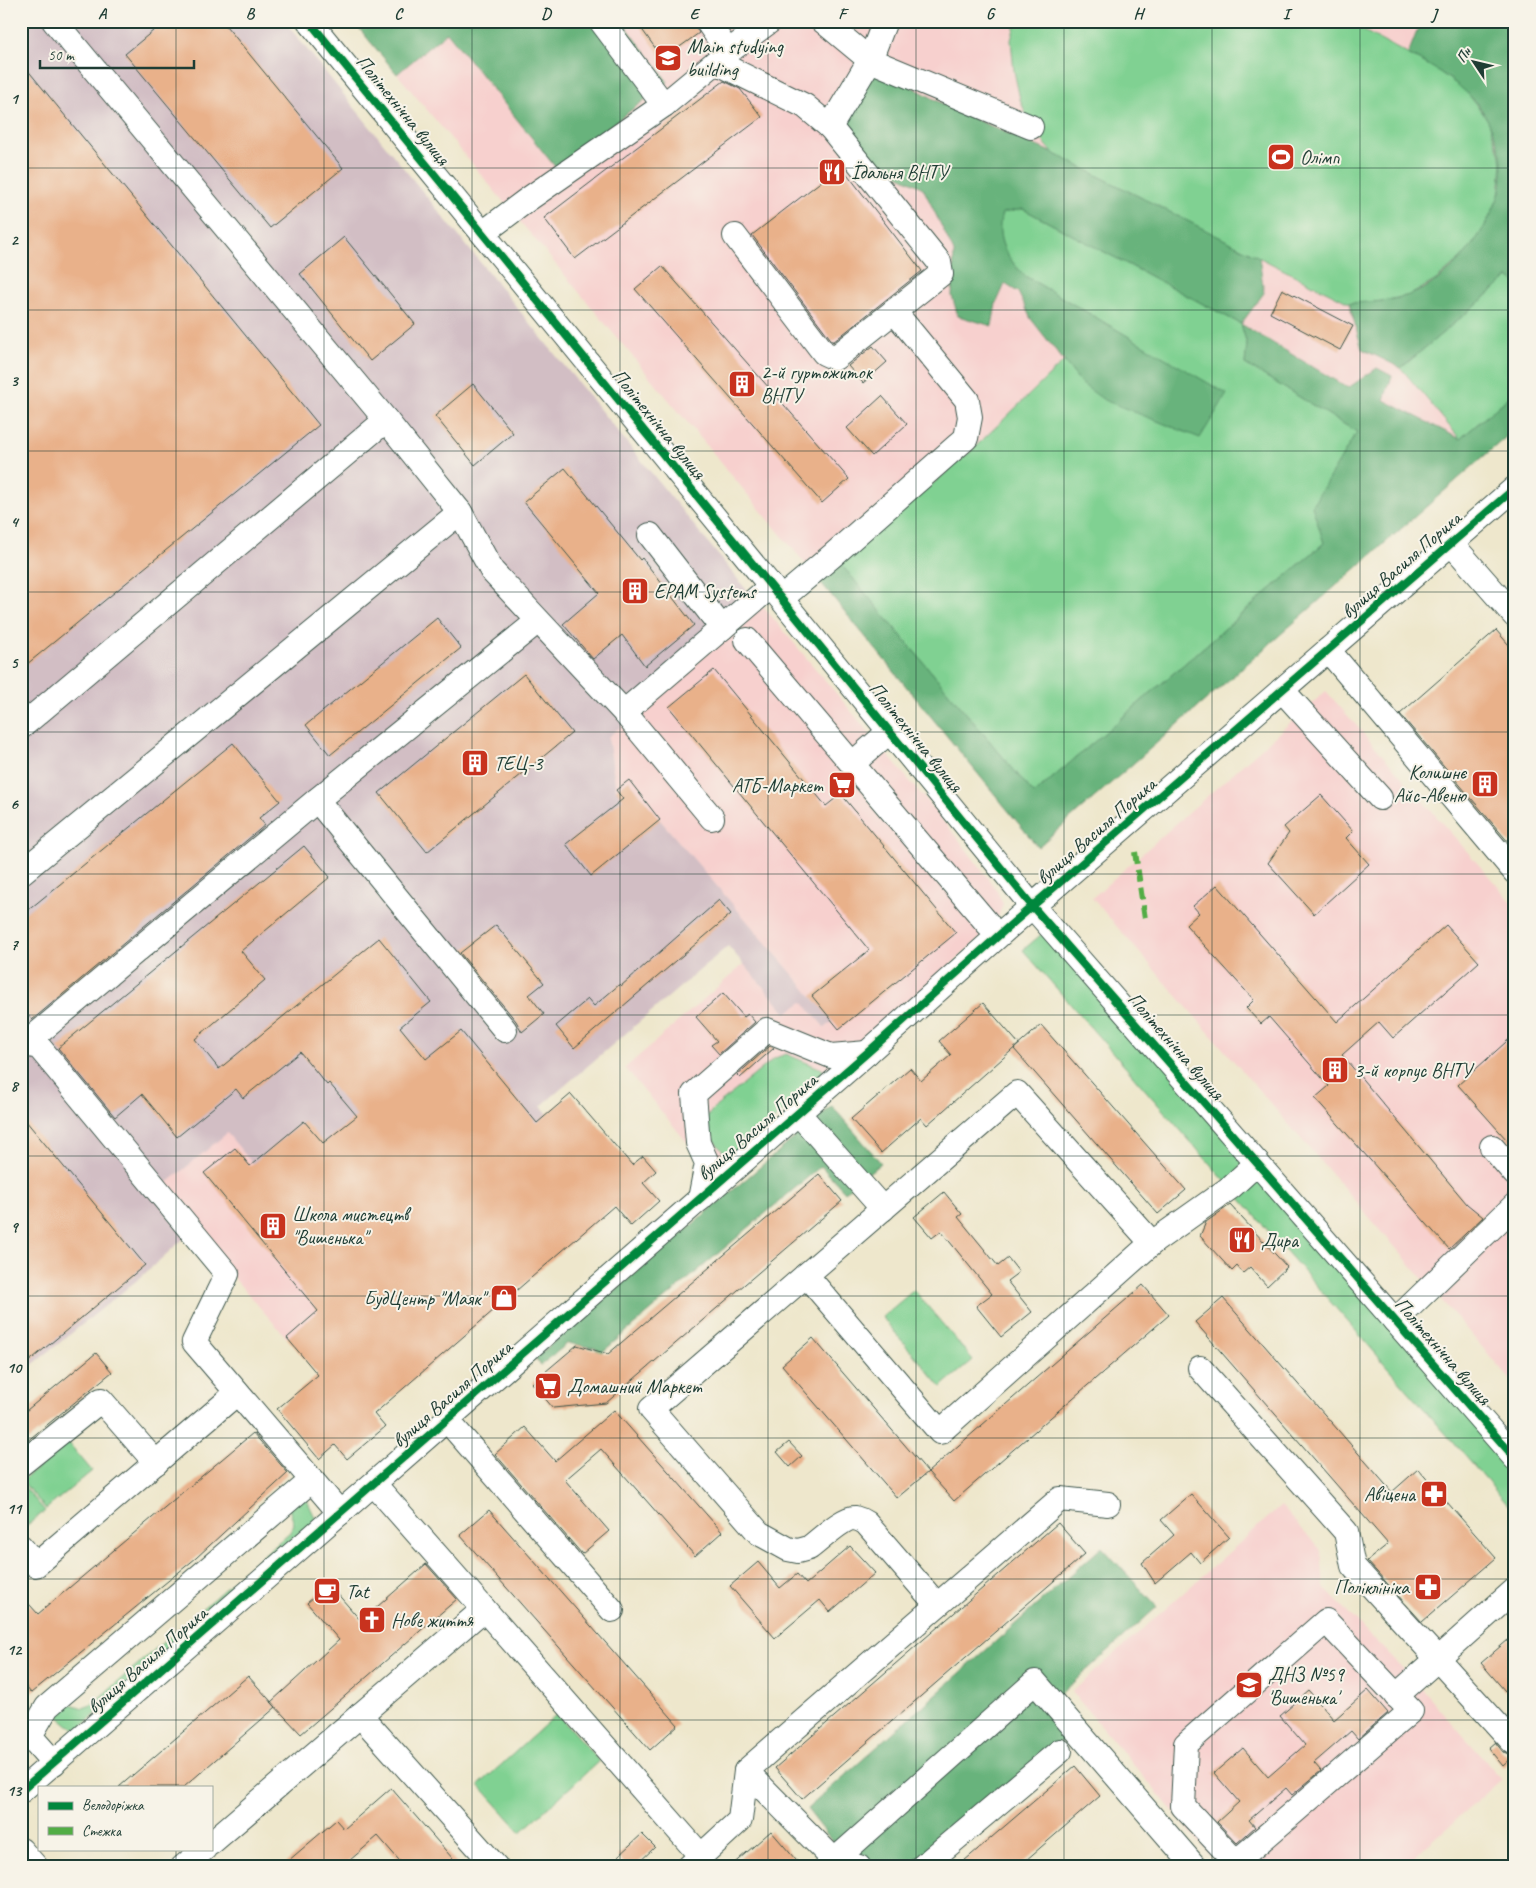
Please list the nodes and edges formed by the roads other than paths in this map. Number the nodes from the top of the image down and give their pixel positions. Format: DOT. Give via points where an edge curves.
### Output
graph roads {
  1 [pos="54,21"];
  2 [pos="309,21"];
  3 [pos="601,21"];
  4 [pos="708,21"];
  5 [pos="770,21"];
  6 [pos="823,21"];
  7 [pos="886,21"];
  8 [pos="722,57"];
  9 [pos="870,60"];
  10 [pos="664,105"];
  11 [pos="830,127"];
  12 [pos="1031,127"];
  13 [pos="483,233"];
  14 [pos="735,236"];
  15 [pos="894,311"];
  16 [pos="386,420"];
  17 [pos="1515,488"];
  18 [pos="460,512"];
  19 [pos="650,534"];
  20 [pos="1451,543"];
  21 [pos="776,592"];
  22 [pos="1515,616"];
  23 [pos="538,621"];
  24 [pos="722,628"];
  25 [pos="748,640"];
  26 [pos="1328,650"];
  27 [pos="1282,690"];
  28 [pos="624,712"];
  29 [pos="21,727"];
  30 [pos="890,732"];
  31 [pos="853,763"];
  32 [pos="1380,798"];
  33 [pos="317,800"];
  34 [pos="712,818"];
  35 [pos="1515,872"];
  36 [pos="21,873"];
  37 [pos="1033,907"];
  38 [pos="988,924"];
  39 [pos="505,1030"];
  40 [pos="23,1042"];
  41 [pos="867,1053"];
  42 [pos="798,1113"];
  43 [pos="1492,1147"];
  44 [pos="1257,1163"];
  45 [pos="1515,1174"];
  46 [pos="700,1199"];
  47 [pos="1515,1205"];
  48 [pos="883,1209"];
  49 [pos="1152,1243"];
  50 [pos="806,1275"];
  51 [pos="1395,1321"];
  52 [pos="1200,1368"];
  53 [pos="237,1393"];
  54 [pos="447,1420"];
  55 [pos="1515,1458"];
  56 [pos="156,1462"];
  57 [pos="21,1464"];
  58 [pos="312,1480"];
  59 [pos="374,1484"];
  60 [pos="1108,1504"];
  61 [pos="340,1513"];
  62 [pos="21,1547"];
  63 [pos="1515,1590"];
  64 [pos="937,1605"];
  65 [pos="484,1609"];
  66 [pos="612,1610"];
  67 [pos="1438,1658"];
  68 [pos="1396,1696"];
  69 [pos="360,1715"];
  70 [pos="26,1730"];
  71 [pos="1515,1740"];
  72 [pos="1060,1750"];
  73 [pos="54,1763"];
  74 [pos="746,1771"];
  75 [pos="21,1791"];
  76 [pos="212,1847"];
  77 [pos="21,1850"];
  78 [pos="695,1861"];
  79 [pos="830,1863"];
  80 [pos="36,1867"];
  81 [pos="496,1867"];
  82 [pos="859,1867"];
  83 [pos="922,1867"];
  84 [pos="1195,1867"];
  1 -- 16 [label="street"];
  2 -- 13 [label="street, Політехнічна вулиця"];
  3 -- 10 [label="street"];
  4 -- 8 [label="street"];
  5 -- 8 [label="street"];
  6 -- 9 [label="street"];
  7 -- 9 [label="street"];
  8 -- 10 [label="street"];
  8 -- 11 [label="street" via="805,106"];
  9 -- 11 [label="street"];
  9 -- 12 [label="street"];
  10 -- 13 [label="street"];
  11 -- 15 [label="street" via="939,262 941,274"];
  13 -- 21 [label="street, Політехнічна вулиця"];
  14 -- 15 [label="street" via="824,353 835,358"];
  15 -- 21 [label="street" via="967,400 970,417 966,438 833,555"];
  16 -- 18 [label="street"];
  16 -- 29 [label="street"];
  17 -- 20 [label="street, вулиця Василя Порика"];
  18 -- 23 [label="street" via="492,571"];
  18 -- 36 [label="street"];
  19 -- 24 [label="street"];
  20 -- 22 [label="street"];
  20 -- 26 [label="street, вулиця Василя Порика"];
  21 -- 24 [label="street"];
  21 -- 30 [label="street, Політехнічна вулиця"];
  23 -- 28 [label="street"];
  23 -- 33 [label="street"];
  24 -- 28 [label="street"];
  25 -- 31 [label="street"];
  26 -- 27 [label="street, вулиця Василя Порика"];
  26 -- 35 [label="street"];
  27 -- 32 [label="street"];
  27 -- 37 [label="street, вулиця Василя Порика"];
  28 -- 34 [label="street"];
  30 -- 31 [label="street"];
  30 -- 37 [label="street, Політехнічна вулиця"];
  31 -- 38 [label="street"];
  33 -- 39 [label="street"];
  33 -- 40 [label="street"];
  37 -- 41 [label="street, вулиця Василя Порика"];
  37 -- 44 [label="street, Політехнічна вулиця"];
  40 -- 53 [label="street" via="40,1047 227,1274 194,1342"];
  41 -- 42 [label="street, вулиця Василя Порика"];
  41 -- 46 [label="street" via="831,1056 767,1030 694,1094 698,1142 707,1163"];
  42 -- 46 [label="street, вулиця Василя Порика"];
  42 -- 48 [label="street"];
  43 -- 45 [label="street"];
  44 -- 49 [label="street" via="1232,1187"];
  44 -- 51 [label="street, Політехнічна вулиця"];
  46 -- 54 [label="street, вулиця Василя Порика"];
  47 -- 51 [label="street"];
  48 -- 49 [label="street" via="1017,1093"];
  48 -- 50 [label="street"];
  49 -- 50 [label="street" via="940,1432"];
  50 -- 64 [label="street" via="651,1409 759,1533 788,1549 803,1550 843,1522 855,1518 861,1520"];
  51 -- 55 [label="street, Політехнічна вулиця"];
  52 -- 67 [label="street" via="1346,1532 1352,1566"];
  53 -- 56 [label="street"];
  53 -- 58 [label="street"];
  54 -- 59 [label="street, вулиця Василя Порика"];
  54 -- 66 [label="street"];
  56 -- 57 [label="street" via="101,1400"];
  56 -- 62 [label="street" via="36,1565"];
  58 -- 61 [label="street"];
  58 -- 70 [label="street" via="47,1707"];
  59 -- 61 [label="street, вулиця Василя Порика"];
  59 -- 65 [label="street"];
  60 -- 64 [label="street" via="1060,1499"];
  61 -- 73 [label="street, вулиця Василя Порика"];
  63 -- 67 [label="street"];
  64 -- 74 [label="street"];
  65 -- 69 [label="street"];
  65 -- 78 [label="street"];
  67 -- 68 [label="street"];
  67 -- 71 [label="street" via="1513,1742"];
  68 -- 68 [label="street" via="1326,1621 1186,1744 1183,1806 1236,1862 1411,1711"];
  69 -- 76 [label="street"];
  69 -- 81 [label="street"];
  70 -- 73 [label="street"];
  72 -- 83 [label="street"];
  73 -- 75 [label="street, вулиця Василя Порика"];
  74 -- 78 [label="street" via="740,1820"];
  74 -- 79 [label="street"];
  77 -- 80 [label="street"];
  79 -- 82 [label="street"];
  79 -- 84 [label="street" via="1034,1682"];
}
